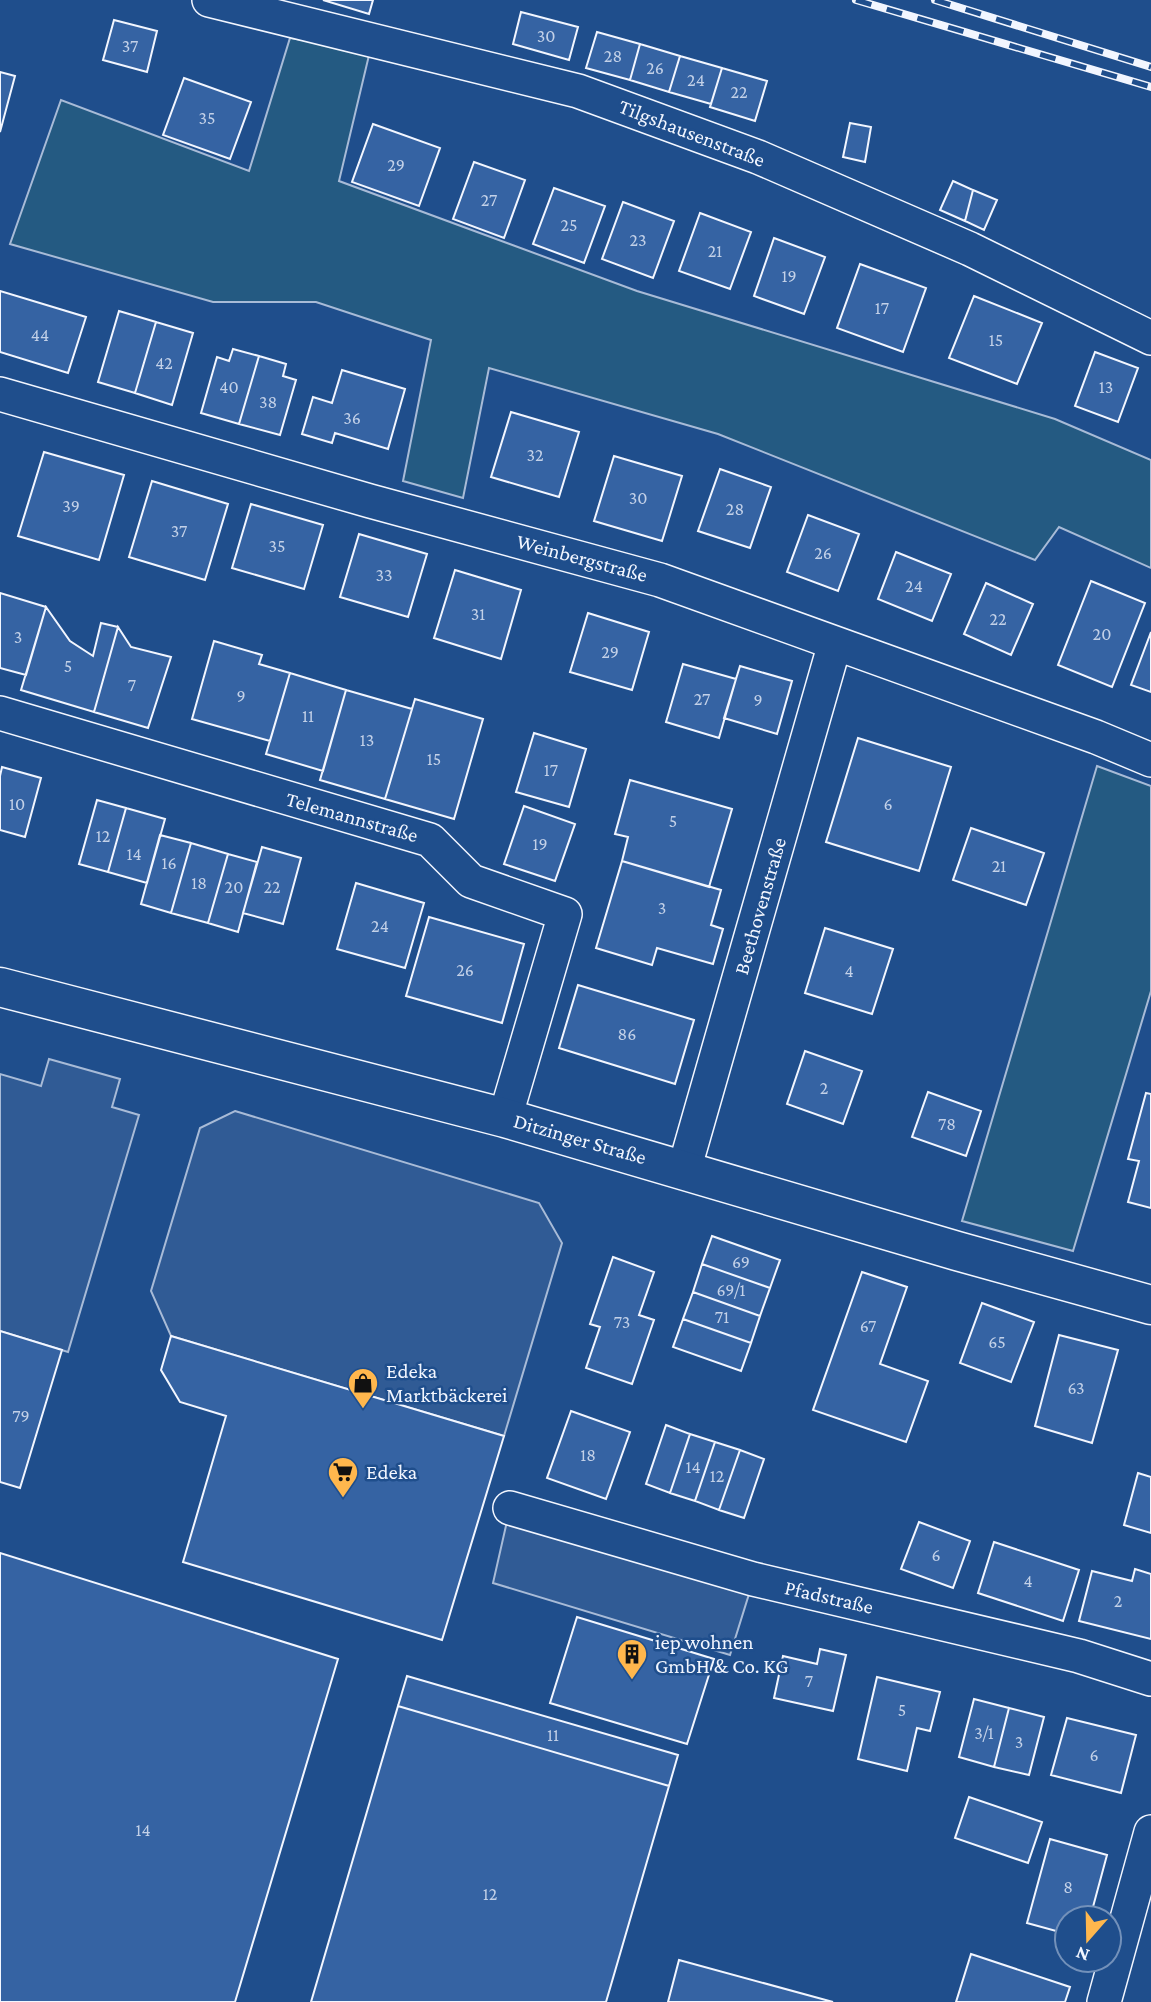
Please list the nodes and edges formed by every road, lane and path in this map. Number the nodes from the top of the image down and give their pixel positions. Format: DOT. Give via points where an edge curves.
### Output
graph roads {
  1 [pos="209,0"];
  2 [pos="1151,338"];
  3 [pos="0,394"];
  4 [pos="835,643"];
  5 [pos="0,713"];
  6 [pos="1151,760"];
  7 [pos="2,985"];
  8 [pos="505,1118"];
  9 [pos="684,1170"];
  10 [pos="1151,1305"];
  11 [pos="510,1508"];
  12 [pos="1151,1679"];
  13 [pos="1151,1832"];
  14 [pos="1104,2002"];
  1 -- 2 [label="street, Tilgshausenstraße" via="578,91 808,178 970,249"];
  3 -- 4 [label="street, Weinbergstraße" via="660,580"];
  4 -- 6 [label="street, Weinbergstraße"];
  4 -- 9 [label="street, Beethovenstraße"];
  5 -- 8 [label="street, Telemannstraße" via="430,840 471,881 565,914"];
  7 -- 8 [label="street, Ditzinger Straße"];
  8 -- 9 [label="street, Ditzinger Straße"];
  9 -- 10 [label="street, Ditzinger Straße"];
  11 -- 12 [label="street, Pfadstraße" via="753,1579 1079,1656"];
  13 -- 14 [label="street"];
}
